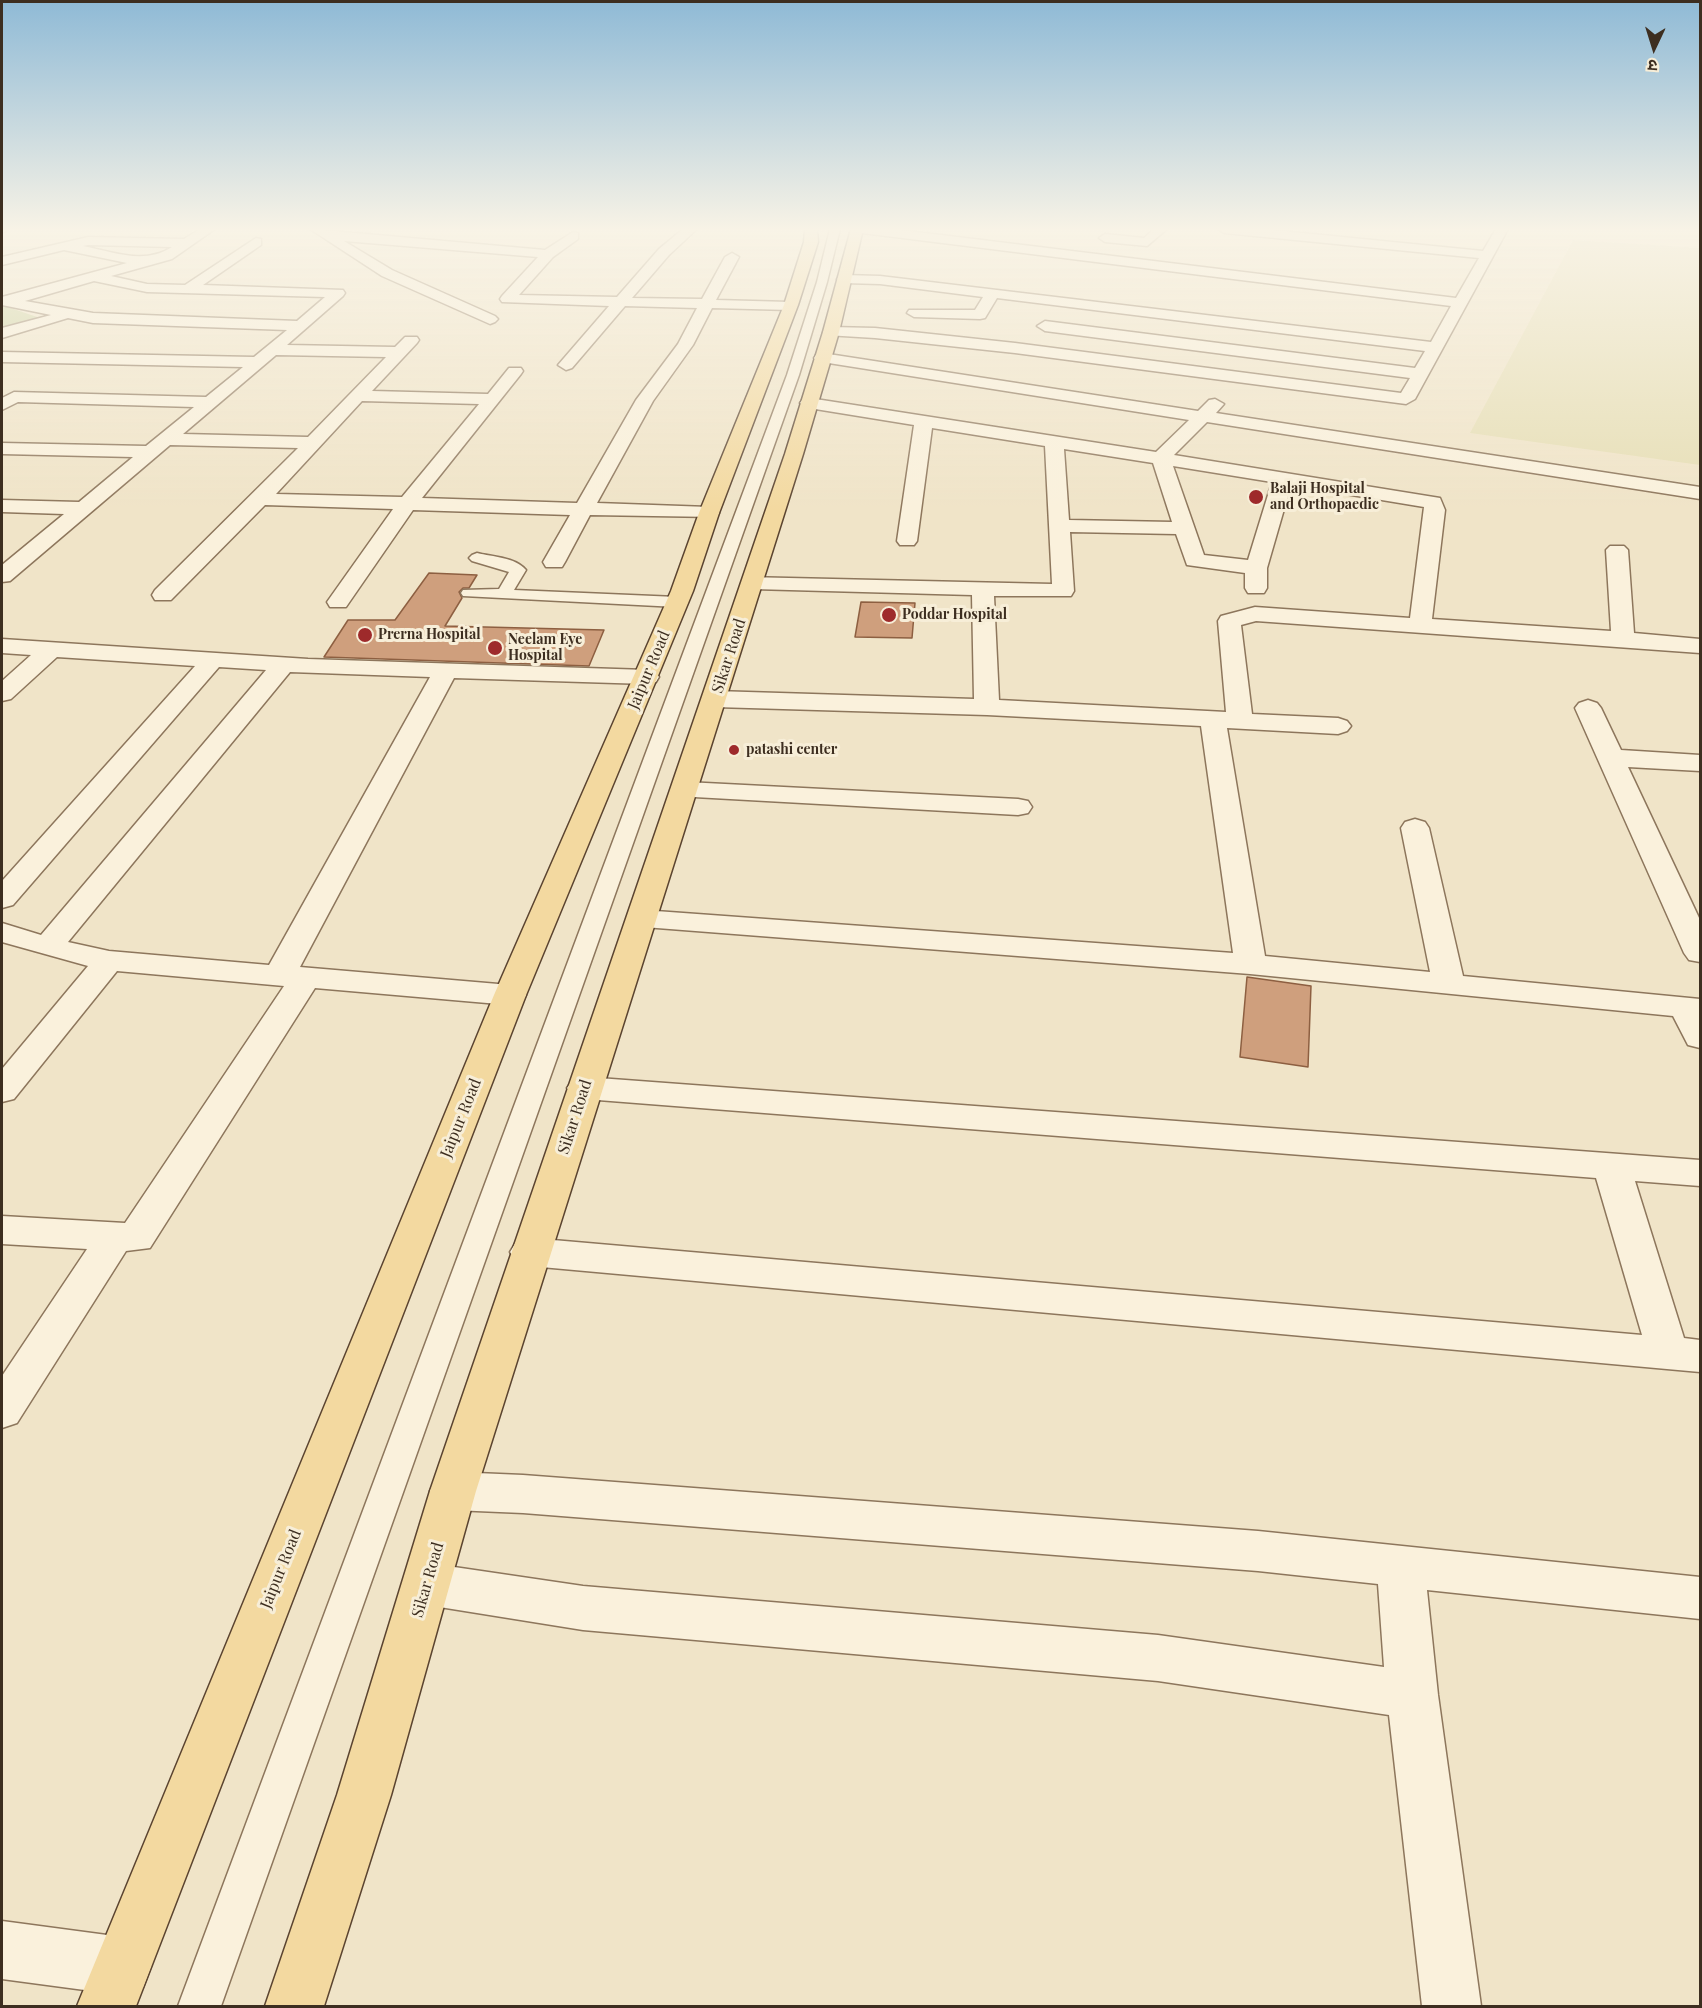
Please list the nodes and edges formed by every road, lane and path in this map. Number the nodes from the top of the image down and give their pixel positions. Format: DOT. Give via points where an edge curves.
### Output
graph roads {
  1 [pos="40,323"];
  2 [pos="202,323"];
  3 [pos="305,323"];
  4 [pos="487,323"];
  5 [pos="604,323"];
  6 [pos="697,323"];
  7 [pos="783,323"];
  8 [pos="809,323"];
  9 [pos="832,323"];
  10 [pos="910,323"];
  11 [pos="1049,323"];
  12 [pos="1259,323"];
  13 [pos="1358,323"];
  14 [pos="1450,323"];
  15 [pos="301,326"];
  16 [pos="1045,326"];
  17 [pos="2,333"];
  18 [pos="479,333"];
  19 [pos="903,336"];
  20 [pos="1439,341"];
  21 [pos="826,345"];
  22 [pos="1015,348"];
  23 [pos="266,356"];
  24 [pos="2,357"];
  25 [pos="566,365"];
  26 [pos="515,371"];
  27 [pos="49,374"];
  28 [pos="1420,375"];
  29 [pos="1242,378"];
  30 [pos="358,396"];
  31 [pos="492,399"];
  32 [pos="6,400"];
  33 [pos="211,402"];
  34 [pos="809,403"];
  35 [pos="1203,417"];
  36 [pos="924,420"];
  37 [pos="166,439"];
  38 [pos="1054,441"];
  39 [pos="314,443"];
  40 [pos="2,448"];
  41 [pos="152,452"];
  42 [pos="1161,458"];
  43 [pos="1283,479"];
  44 [pos="1701,493"];
  45 [pos="260,499"];
  46 [pos="408,503"];
  47 [pos="2,506"];
  48 [pos="83,508"];
  49 [pos="587,508"];
  50 [pos="709,513"];
  51 [pos="1059,526"];
  52 [pos="1185,528"];
  53 [pos="907,541"];
  54 [pos="1617,550"];
  55 [pos="477,558"];
  56 [pos="554,562"];
  57 [pos="1256,568"];
  58 [pos="2,576"];
  59 [pos="753,582"];
  60 [pos="983,589"];
  61 [pos="469,593"];
  62 [pos="504,594"];
  63 [pos="163,595"];
  64 [pos="338,602"];
  65 [pos="677,602"];
  66 [pos="1255,614"];
  67 [pos="1420,625"];
  68 [pos="1623,639"];
  69 [pos="2,646"];
  70 [pos="1701,646"];
  71 [pos="53,648"];
  72 [pos="213,661"];
  73 [pos="284,664"];
  74 [pos="446,671"];
  75 [pos="646,677"];
  76 [pos="2,694"];
  77 [pos="715,699"];
  78 [pos="987,707"];
  79 [pos="1588,708"];
  80 [pos="1226,720"];
  81 [pos="1338,726"];
  82 [pos="1613,758"];
  83 [pos="1701,763"];
  84 [pos="686,790"];
  85 [pos="1018,807"];
  86 [pos="1415,828"];
  87 [pos="2,899"];
  88 [pos="642,919"];
  89 [pos="2,932"];
  90 [pos="47,947"];
  91 [pos="1701,953"];
  92 [pos="109,961"];
  93 [pos="1250,964"];
  94 [pos="293,977"];
  95 [pos="1449,984"];
  96 [pos="510,996"];
  97 [pos="1693,1009"];
  98 [pos="1701,1038"];
  99 [pos="585,1088"];
  100 [pos="2,1091"];
  101 [pos="1611,1165"];
  102 [pos="1701,1173"];
  103 [pos="2,1230"];
  104 [pos="115,1237"];
  105 [pos="530,1252"];
  106 [pos="1684,1355"];
  107 [pos="2,1412"];
  108 [pos="453,1491"];
  109 [pos="1401,1566"];
  110 [pos="427,1584"];
  111 [pos="1701,1598"];
  112 [pos="1412,1695"];
  113 [pos="2,1950"];
  114 [pos="114,1986"];
  115 [pos="199,2007"];
  116 [pos="294,2007"];
  117 [pos="1451,2007"];
  1 -- 17 [label="street"];
  2 -- 15 [label="street"];
  3 -- 15 [label="street"];
  4 -- 18 [label="street"];
  5 -- 25 [label="street"];
  6 -- 49 [label="street" via="645,400"];
  7 -- 50 [label="main road, Jaipur Road"];
  8 -- 115 [label="lane"];
  9 -- 21 [label="main road, Sikar Road"];
  10 -- 19 [label="street"];
  11 -- 16 [label="street"];
  12 -- 20 [label="street"];
  13 -- 20 [label="street"];
  14 -- 20 [label="street"];
  15 -- 23 [label="street"];
  16 -- 22 [label="street"];
  16 -- 28 [label="street"];
  19 -- 21 [label="street"];
  19 -- 22 [label="street"];
  20 -- 28 [label="street"];
  21 -- 34 [label="main road, Sikar Road"];
  21 -- 35 [label="street"];
  22 -- 29 [label="street"];
  23 -- 24 [label="street"];
  23 -- 30 [label="street" via="405,346"];
  23 -- 33 [label="street"];
  26 -- 31 [label="street"];
  27 -- 32 [label="street"];
  28 -- 29 [label="street" via="1406,399"];
  29 -- 35 [label="street"];
  30 -- 31 [label="street"];
  30 -- 39 [label="street"];
  31 -- 46 [label="street"];
  32 -- 33 [label="street"];
  33 -- 37 [label="street"];
  34 -- 36 [label="street"];
  34 -- 59 [label="main road, Sikar Road"];
  35 -- 42 [label="street"];
  35 -- 44 [label="street"];
  36 -- 38 [label="street"];
  36 -- 53 [label="street"];
  37 -- 39 [label="street"];
  37 -- 41 [label="street"];
  38 -- 42 [label="street"];
  38 -- 51 [label="street"];
  39 -- 45 [label="street"];
  40 -- 41 [label="street"];
  41 -- 48 [label="street"];
  42 -- 43 [label="street"];
  42 -- 52 [label="street"];
  43 -- 57 [label="street"];
  43 -- 67 [label="street" via="1433,502"];
  45 -- 46 [label="street"];
  45 -- 63 [label="street"];
  46 -- 49 [label="street"];
  46 -- 64 [label="street"];
  47 -- 48 [label="street"];
  48 -- 58 [label="street"];
  49 -- 50 [label="street"];
  49 -- 56 [label="street"];
  50 -- 65 [label="main road, Jaipur Road"];
  51 -- 52 [label="street"];
  51 -- 60 [label="street" via="1063,591"];
  52 -- 57 [label="street" via="1195,560"];
  54 -- 68 [label="street"];
  55 -- 62 [label="lane" via="518,570"];
  57 -- 66 [label="street"];
  59 -- 60 [label="street"];
  59 -- 77 [label="main road, Sikar Road"];
  60 -- 78 [label="street"];
  61 -- 62 [label="lane"];
  62 -- 65 [label="lane"];
  65 -- 75 [label="main road, Jaipur Road"];
  66 -- 67 [label="street"];
  66 -- 80 [label="street" via="1229,621"];
  67 -- 68 [label="street"];
  68 -- 70 [label="street"];
  69 -- 71 [label="street"];
  71 -- 72 [label="street"];
  71 -- 76 [label="street"];
  72 -- 73 [label="street"];
  72 -- 87 [label="street"];
  73 -- 74 [label="street"];
  73 -- 90 [label="street"];
  74 -- 75 [label="street"];
  74 -- 94 [label="street"];
  75 -- 96 [label="main road, Jaipur Road"];
  77 -- 78 [label="street"];
  77 -- 84 [label="main road, Sikar Road"];
  78 -- 80 [label="street"];
  79 -- 82 [label="street"];
  80 -- 81 [label="street"];
  80 -- 93 [label="street" via="1233,837"];
  82 -- 83 [label="street"];
  82 -- 91 [label="street"];
  84 -- 85 [label="street"];
  84 -- 88 [label="main road, Sikar Road"];
  86 -- 95 [label="street"];
  88 -- 93 [label="street"];
  88 -- 99 [label="main road, Sikar Road"];
  89 -- 90 [label="street"];
  90 -- 92 [label="street"];
  92 -- 94 [label="street"];
  92 -- 100 [label="street"];
  93 -- 95 [label="street"];
  94 -- 96 [label="street"];
  94 -- 104 [label="street" via="136,1238"];
  95 -- 97 [label="street"];
  96 -- 114 [label="main road, Jaipur Road"];
  97 -- 98 [label="street"];
  99 -- 101 [label="street"];
  99 -- 105 [label="main road, Sikar Road"];
  101 -- 102 [label="street"];
  101 -- 106 [label="street"];
  103 -- 104 [label="street"];
  104 -- 107 [label="street"];
  105 -- 106 [label="street"];
  105 -- 108 [label="main road, Sikar Road"];
  108 -- 109 [label="street" via="1223,1548"];
  108 -- 110 [label="main road, Sikar Road"];
  109 -- 111 [label="street"];
  109 -- 112 [label="street"];
  110 -- 112 [label="street" via="583,1608 1158,1658"];
  110 -- 116 [label="main road, Sikar Road" via="364,1795"];
  112 -- 117 [label="street"];
  113 -- 114 [label="street"];
}
